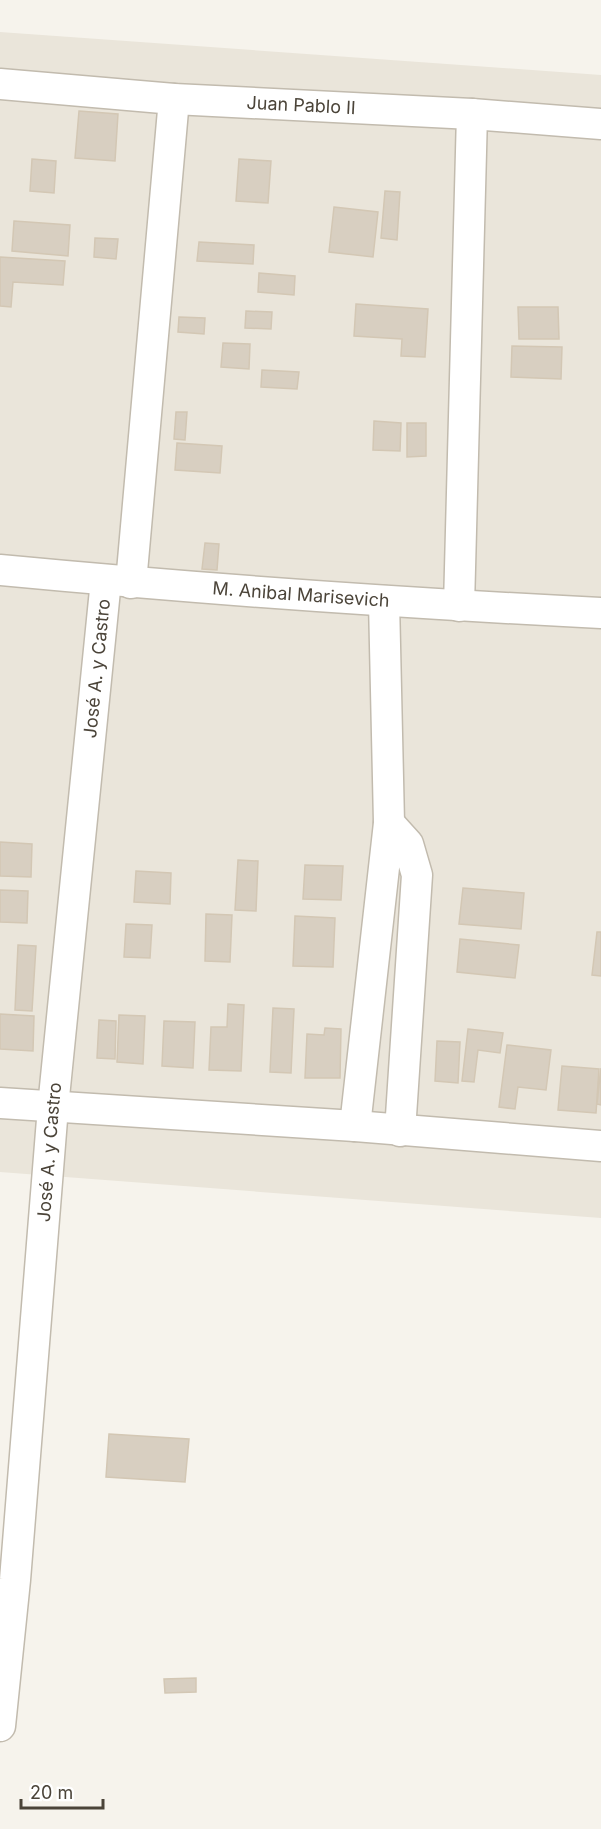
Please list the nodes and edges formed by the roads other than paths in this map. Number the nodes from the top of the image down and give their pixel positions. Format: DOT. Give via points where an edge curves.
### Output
graph roads {
  1 [pos="0,84"];
  2 [pos="174,99"];
  3 [pos="472,114"];
  4 [pos="601,124"];
  5 [pos="0,570"];
  6 [pos="119,581"];
  7 [pos="384,601"];
  8 [pos="459,606"];
  9 [pos="601,613"];
  10 [pos="389,823"];
  11 [pos="0,1103"];
  12 [pos="52,1107"];
  13 [pos="355,1126"];
  14 [pos="400,1131"];
  15 [pos="601,1146"];
  16 [pos="7,1579"];
  17 [pos="0,1726"];
  1 -- 2 [label="street, Juan Pablo II"];
  2 -- 3 [label="street, Juan Pablo II"];
  2 -- 6 [label="street, José A. y Castro"];
  3 -- 4 [label="street, Juan Pablo II"];
  3 -- 8 [label="street"];
  5 -- 6 [label="street, M. Anibal Marisevich"];
  6 -- 7 [label="street, M. Anibal Marisevich"];
  6 -- 12 [label="street, José A. y Castro"];
  7 -- 8 [label="street, M. Anibal Marisevich"];
  7 -- 10 [label="street"];
  8 -- 9 [label="street, M. Anibal Marisevich"];
  10 -- 13 [label="street"];
  10 -- 14 [label="street" via="408,844 417,875"];
  11 -- 12 [label="street"];
  12 -- 13 [label="street"];
  12 -- 16 [label="street, José A. y Castro"];
  13 -- 14 [label="street"];
  14 -- 15 [label="street"];
  16 -- 17 [label="street, José A. y Castro"];
}
